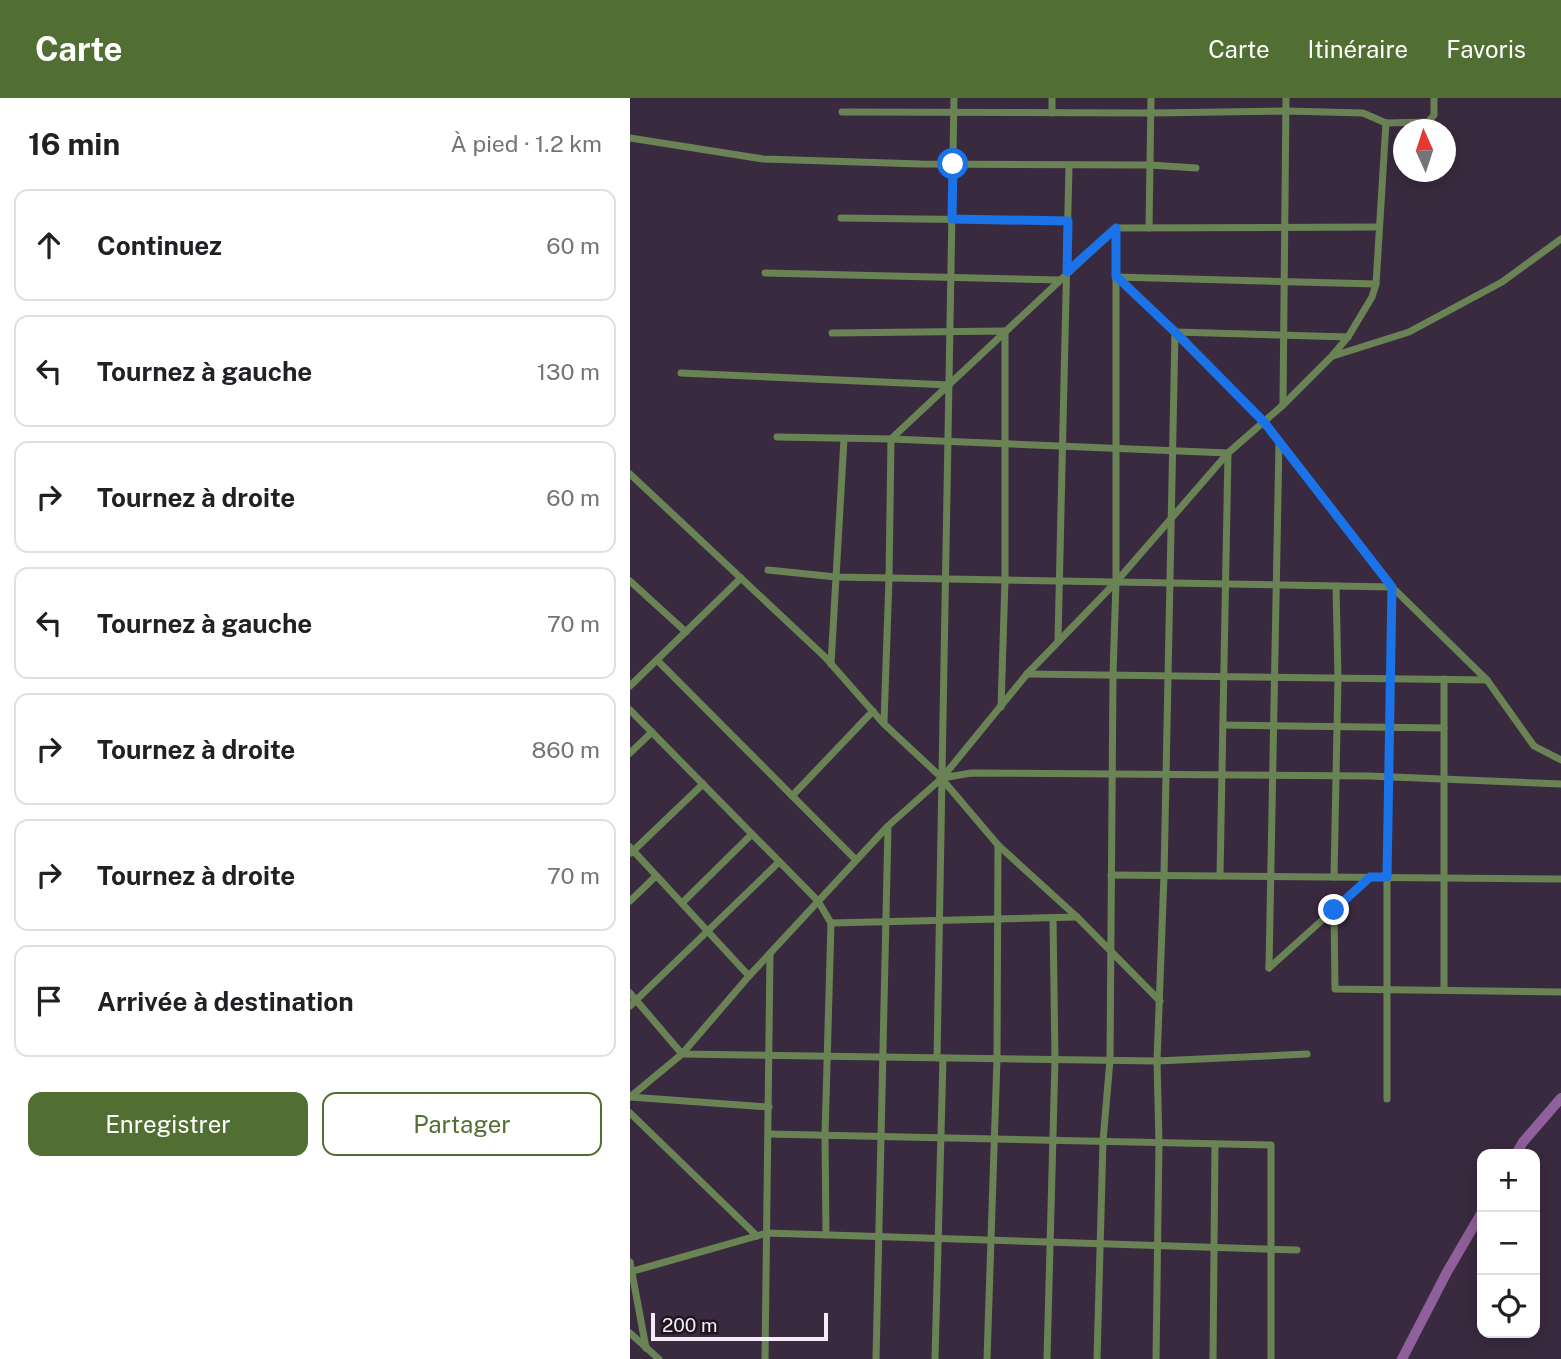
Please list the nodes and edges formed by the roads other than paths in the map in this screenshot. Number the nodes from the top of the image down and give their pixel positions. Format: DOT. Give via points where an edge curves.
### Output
graph roads {
  1 [pos="954,98"];
  2 [pos="1052,98"];
  3 [pos="1151,98"];
  4 [pos="1286,98"];
  5 [pos="1434,98"];
  6 [pos="1286,111"];
  7 [pos="842,112"];
  8 [pos="954,112"];
  9 [pos="1052,113"];
  10 [pos="1151,113"];
  11 [pos="1386,123"];
  12 [pos="630,138"];
  13 [pos="953,164"];
  14 [pos="1150,165"];
  15 [pos="1069,166"];
  16 [pos="1196,168"];
  17 [pos="841,218"];
  18 [pos="952,219"];
  19 [pos="1068,221"];
  20 [pos="1379,227"];
  21 [pos="1116,228"];
  22 [pos="1149,228"];
  23 [pos="1284,228"];
  24 [pos="1561,239"];
  25 [pos="1067,272"];
  26 [pos="765,273"];
  27 [pos="1116,276"];
  28 [pos="951,277"];
  29 [pos="1059,280"];
  30 [pos="1284,281"];
  31 [pos="1376,284"];
  32 [pos="950,331"];
  33 [pos="1005,331"];
  34 [pos="832,332"];
  35 [pos="1175,332"];
  36 [pos="1283,335"];
  37 [pos="1348,337"];
  38 [pos="1331,357"];
  39 [pos="681,373"];
  40 [pos="949,385"];
  41 [pos="1283,405"];
  42 [pos="1264,422"];
  43 [pos="777,437"];
  44 [pos="844,439"];
  45 [pos="891,439"];
  46 [pos="1279,442"];
  47 [pos="948,443"];
  48 [pos="1003,445"];
  49 [pos="1061,447"];
  50 [pos="1116,449"];
  51 [pos="1173,451"];
  52 [pos="1228,453"];
  53 [pos="630,474"];
  54 [pos="1171,519"];
  55 [pos="768,570"];
  56 [pos="836,577"];
  57 [pos="741,578"];
  58 [pos="890,578"];
  59 [pos="946,579"];
  60 [pos="1005,580"];
  61 [pos="630,581"];
  62 [pos="1059,581"];
  63 [pos="1116,582"];
  64 [pos="1170,583"];
  65 [pos="1226,584"];
  66 [pos="1277,585"];
  67 [pos="1336,586"];
  68 [pos="1392,587"];
  69 [pos="686,632"];
  70 [pos="1058,640"];
  71 [pos="657,660"];
  72 [pos="831,664"];
  73 [pos="1027,674"];
  74 [pos="1113,674"];
  75 [pos="1168,675"];
  76 [pos="1224,676"];
  77 [pos="1275,677"];
  78 [pos="1338,678"];
  79 [pos="1391,678"];
  80 [pos="1444,679"];
  81 [pos="1487,680"];
  82 [pos="630,686"];
  83 [pos="1002,707"];
  84 [pos="630,710"];
  85 [pos="873,711"];
  86 [pos="884,723"];
  87 [pos="1223,725"];
  88 [pos="1274,726"];
  89 [pos="1337,726"];
  90 [pos="1390,727"];
  91 [pos="1444,727"];
  92 [pos="652,732"];
  93 [pos="630,753"];
  94 [pos="1561,760"];
  95 [pos="1112,774"];
  96 [pos="1166,774"];
  97 [pos="1222,775"];
  98 [pos="1273,775"];
  99 [pos="1336,776"];
  100 [pos="1389,777"];
  101 [pos="942,778"];
  102 [pos="1444,779"];
  103 [pos="703,784"];
  104 [pos="1561,784"];
  105 [pos="792,796"];
  106 [pos="888,826"];
  107 [pos="752,834"];
  108 [pos="998,845"];
  109 [pos="631,850"];
  110 [pos="856,860"];
  111 [pos="779,862"];
  112 [pos="1111,875"];
  113 [pos="1164,875"];
  114 [pos="656,876"];
  115 [pos="1220,876"];
  116 [pos="1271,876"];
  117 [pos="1334,877"];
  118 [pos="1370,877"];
  119 [pos="1387,877"];
  120 [pos="1443,878"];
  121 [pos="1561,878"];
  122 [pos="630,901"];
  123 [pos="818,901"];
  124 [pos="682,903"];
  125 [pos="1334,910"];
  126 [pos="1077,918"];
  127 [pos="999,919"];
  128 [pos="1053,919"];
  129 [pos="939,920"];
  130 [pos="886,921"];
  131 [pos="831,923"];
  132 [pos="708,931"];
  133 [pos="1111,951"];
  134 [pos="770,953"];
  135 [pos="749,976"];
  136 [pos="1387,990"];
  137 [pos="1444,990"];
  138 [pos="1561,992"];
  139 [pos="630,993"];
  140 [pos="637,1000"];
  141 [pos="1160,1001"];
  142 [pos="630,1006"];
  143 [pos="682,1054"];
  144 [pos="1307,1054"];
  145 [pos="770,1056"];
  146 [pos="828,1056"];
  147 [pos="883,1057"];
  148 [pos="940,1058"];
  149 [pos="997,1059"];
  150 [pos="1055,1060"];
  151 [pos="1110,1060"];
  152 [pos="1157,1061"];
  153 [pos="630,1097"];
  154 [pos="1387,1099"];
  155 [pos="769,1107"];
  156 [pos="630,1113"];
  157 [pos="769,1134"];
  158 [pos="825,1135"];
  159 [pos="881,1136"];
  160 [pos="940,1138"];
  161 [pos="994,1139"];
  162 [pos="1053,1140"];
  163 [pos="1103,1142"];
  164 [pos="1160,1143"];
  165 [pos="1215,1144"];
  166 [pos="766,1233"];
  167 [pos="826,1235"];
  168 [pos="757,1236"];
  169 [pos="879,1237"];
  170 [pos="938,1239"];
  171 [pos="991,1240"];
  172 [pos="1050,1242"];
  173 [pos="1101,1244"];
  174 [pos="1157,1244"];
  175 [pos="1215,1247"];
  176 [pos="1269,1249"];
  177 [pos="1297,1250"];
  178 [pos="630,1262"];
  179 [pos="631,1272"];
  180 [pos="630,1334"];
  181 [pos="646,1348"];
  182 [pos="659,1359"];
  183 [pos="765,1359"];
  184 [pos="876,1359"];
  185 [pos="934,1359"];
  186 [pos="987,1359"];
  187 [pos="1047,1359"];
  188 [pos="1097,1359"];
  189 [pos="1156,1359"];
  190 [pos="1213,1359"];
  191 [pos="1270,1359"];
  1 -- 8 [label="street"];
  2 -- 9 [label="street"];
  3 -- 10 [label="street"];
  4 -- 6 [label="street"];
  5 -- 11 [label="street" via="1434,116 1428,122"];
  6 -- 10 [label="street"];
  6 -- 11 [label="street" via="1363,113"];
  6 -- 23 [label="street"];
  7 -- 8 [label="street"];
  8 -- 9 [label="street"];
  8 -- 13 [label="street"];
  9 -- 10 [label="street"];
  10 -- 14 [label="street"];
  11 -- 20 [label="street"];
  12 -- 13 [label="street" via="763,159"];
  13 -- 15 [label="street"];
  13 -- 18 [label="street"];
  14 -- 15 [label="street"];
  14 -- 16 [label="street"];
  14 -- 22 [label="street"];
  15 -- 19 [label="street"];
  17 -- 18 [label="street"];
  18 -- 19 [label="street"];
  18 -- 28 [label="street"];
  19 -- 25 [label="street"];
  20 -- 23 [label="street"];
  20 -- 31 [label="street"];
  21 -- 22 [label="street"];
  21 -- 25 [label="street"];
  21 -- 27 [label="street"];
  22 -- 23 [label="street"];
  23 -- 30 [label="street"];
  24 -- 38 [label="street" via="1502,282 1409,332"];
  25 -- 29 [label="street"];
  25 -- 49 [label="street"];
  26 -- 28 [label="street"];
  27 -- 30 [label="street"];
  27 -- 35 [label="street"];
  27 -- 50 [label="street"];
  28 -- 29 [label="street"];
  28 -- 32 [label="street"];
  29 -- 33 [label="street"];
  30 -- 31 [label="street"];
  30 -- 36 [label="street"];
  31 -- 37 [label="street" via="1373,298"];
  32 -- 33 [label="street"];
  32 -- 34 [label="street"];
  32 -- 40 [label="street"];
  33 -- 40 [label="street"];
  33 -- 48 [label="street"];
  35 -- 36 [label="street"];
  35 -- 42 [label="street"];
  35 -- 51 [label="street"];
  36 -- 37 [label="street"];
  36 -- 41 [label="street"];
  37 -- 38 [label="street"];
  38 -- 41 [label="street"];
  39 -- 40 [label="street"];
  40 -- 45 [label="street"];
  40 -- 47 [label="street"];
  41 -- 42 [label="street"];
  42 -- 46 [label="street"];
  42 -- 52 [label="street"];
  43 -- 44 [label="street"];
  44 -- 45 [label="street"];
  44 -- 56 [label="street"];
  45 -- 47 [label="street"];
  45 -- 58 [label="street"];
  46 -- 66 [label="street"];
  46 -- 68 [label="street"];
  47 -- 48 [label="street"];
  47 -- 59 [label="street"];
  48 -- 49 [label="street"];
  48 -- 60 [label="street"];
  49 -- 50 [label="street"];
  49 -- 62 [label="street"];
  50 -- 51 [label="street"];
  50 -- 63 [label="street"];
  51 -- 52 [label="street"];
  51 -- 54 [label="street"];
  52 -- 54 [label="street"];
  52 -- 65 [label="street"];
  53 -- 57 [label="street"];
  54 -- 63 [label="street"];
  54 -- 64 [label="street"];
  55 -- 56 [label="street"];
  56 -- 58 [label="street"];
  56 -- 72 [label="street"];
  57 -- 69 [label="street"];
  57 -- 72 [label="street"];
  58 -- 59 [label="street"];
  58 -- 86 [label="street"];
  59 -- 60 [label="street"];
  59 -- 101 [label="street"];
  60 -- 62 [label="street"];
  60 -- 83 [label="street"];
  61 -- 69 [label="street"];
  62 -- 63 [label="street"];
  62 -- 70 [label="street"];
  63 -- 64 [label="street"];
  63 -- 70 [label="street"];
  63 -- 74 [label="street"];
  64 -- 65 [label="street"];
  64 -- 75 [label="street"];
  65 -- 66 [label="street"];
  65 -- 76 [label="street"];
  66 -- 67 [label="street"];
  66 -- 77 [label="street"];
  67 -- 68 [label="street"];
  67 -- 78 [label="street"];
  68 -- 79 [label="street"];
  68 -- 81 [label="street"];
  69 -- 71 [label="street"];
  70 -- 73 [label="street"];
  71 -- 82 [label="street"];
  71 -- 105 [label="street"];
  72 -- 85 [label="street"];
  73 -- 74 [label="street"];
  73 -- 83 [label="street"];
  74 -- 75 [label="street"];
  74 -- 95 [label="street"];
  75 -- 76 [label="street"];
  75 -- 96 [label="street"];
  76 -- 77 [label="street"];
  76 -- 87 [label="street"];
  77 -- 78 [label="street"];
  77 -- 88 [label="street"];
  78 -- 79 [label="street"];
  78 -- 89 [label="street"];
  79 -- 80 [label="street"];
  79 -- 90 [label="street"];
  80 -- 81 [label="street"];
  80 -- 91 [label="street"];
  81 -- 94 [label="street" via="1534,746"];
  83 -- 101 [label="street"];
  84 -- 92 [label="street"];
  85 -- 86 [label="street"];
  85 -- 105 [label="street"];
  86 -- 101 [label="street"];
  87 -- 88 [label="street"];
  87 -- 97 [label="street"];
  88 -- 89 [label="street"];
  88 -- 98 [label="street"];
  89 -- 90 [label="street"];
  89 -- 99 [label="street"];
  90 -- 91 [label="street"];
  90 -- 100 [label="street"];
  91 -- 102 [label="street"];
  92 -- 93 [label="street"];
  92 -- 103 [label="street"];
  95 -- 96 [label="street"];
  95 -- 101 [label="street" via="971,773"];
  95 -- 112 [label="street"];
  96 -- 97 [label="street"];
  96 -- 113 [label="street"];
  97 -- 98 [label="street"];
  97 -- 115 [label="street"];
  98 -- 99 [label="street"];
  98 -- 116 [label="street"];
  99 -- 100 [label="street"];
  99 -- 117 [label="street"];
  100 -- 102 [label="street"];
  100 -- 119 [label="street"];
  101 -- 106 [label="street"];
  101 -- 108 [label="street"];
  101 -- 129 [label="street"];
  102 -- 104 [label="street"];
  102 -- 120 [label="street"];
  103 -- 107 [label="street"];
  103 -- 109 [label="street"];
  105 -- 110 [label="street"];
  106 -- 110 [label="street"];
  106 -- 130 [label="street"];
  107 -- 111 [label="street"];
  107 -- 124 [label="street"];
  108 -- 126 [label="street"];
  108 -- 127 [label="street"];
  109 -- 114 [label="street"];
  110 -- 123 [label="street"];
  111 -- 123 [label="street"];
  111 -- 132 [label="street"];
  112 -- 113 [label="street"];
  112 -- 133 [label="street"];
  113 -- 115 [label="street"];
  113 -- 141 [label="street"];
  114 -- 122 [label="street"];
  114 -- 124 [label="street"];
  115 -- 116 [label="street"];
  116 -- 117 [label="street"];
  116 -- 125 [label="street" via="1269,968"];
  117 -- 118 [label="street"];
  118 -- 119 [label="street"];
  118 -- 125 [label="street"];
  119 -- 120 [label="street"];
  119 -- 136 [label="street"];
  120 -- 121 [label="street"];
  120 -- 137 [label="street"];
  123 -- 131 [label="street"];
  123 -- 134 [label="street"];
  124 -- 132 [label="street"];
  125 -- 136 [label="street" via="1335,989"];
  126 -- 128 [label="street"];
  126 -- 133 [label="street"];
  127 -- 128 [label="street"];
  127 -- 129 [label="street"];
  127 -- 149 [label="street"];
  128 -- 150 [label="street"];
  129 -- 130 [label="street"];
  129 -- 148 [label="street"];
  130 -- 131 [label="street"];
  130 -- 147 [label="street"];
  131 -- 146 [label="street"];
  132 -- 135 [label="street"];
  132 -- 140 [label="street"];
  133 -- 141 [label="street"];
  133 -- 151 [label="street"];
  134 -- 135 [label="street"];
  134 -- 145 [label="street"];
  135 -- 143 [label="street"];
  136 -- 137 [label="street"];
  136 -- 154 [label="street"];
  137 -- 138 [label="street"];
  139 -- 140 [label="street"];
  140 -- 142 [label="street"];
  140 -- 143 [label="street"];
  141 -- 152 [label="street"];
  143 -- 145 [label="street"];
  143 -- 153 [label="street"];
  144 -- 152 [label="street"];
  145 -- 146 [label="street"];
  145 -- 155 [label="street"];
  146 -- 147 [label="street"];
  146 -- 158 [label="street"];
  147 -- 148 [label="street"];
  147 -- 159 [label="street"];
  148 -- 149 [label="street"];
  148 -- 160 [label="street"];
  149 -- 150 [label="street"];
  149 -- 161 [label="street"];
  150 -- 151 [label="street"];
  150 -- 162 [label="street"];
  151 -- 152 [label="street"];
  151 -- 163 [label="street"];
  152 -- 164 [label="street"];
  153 -- 155 [label="street"];
  155 -- 157 [label="street"];
  156 -- 168 [label="street"];
  157 -- 158 [label="street"];
  157 -- 166 [label="street"];
  158 -- 159 [label="street"];
  158 -- 167 [label="street"];
  159 -- 160 [label="street"];
  159 -- 169 [label="street"];
  160 -- 161 [label="street"];
  160 -- 170 [label="street"];
  161 -- 162 [label="street"];
  161 -- 171 [label="street"];
  162 -- 163 [label="street"];
  162 -- 172 [label="street"];
  163 -- 164 [label="street"];
  163 -- 173 [label="street"];
  164 -- 165 [label="street"];
  164 -- 174 [label="street"];
  165 -- 175 [label="street"];
  165 -- 176 [label="street" via="1271,1145"];
  166 -- 167 [label="street"];
  166 -- 168 [label="street"];
  166 -- 183 [label="street"];
  167 -- 169 [label="street"];
  168 -- 179 [label="street"];
  169 -- 170 [label="street"];
  169 -- 184 [label="street"];
  170 -- 171 [label="street"];
  170 -- 185 [label="street"];
  171 -- 172 [label="street"];
  171 -- 186 [label="street"];
  172 -- 173 [label="street"];
  172 -- 187 [label="street"];
  173 -- 174 [label="street"];
  173 -- 188 [label="street"];
  174 -- 175 [label="street"];
  174 -- 189 [label="street"];
  175 -- 176 [label="street"];
  175 -- 190 [label="street"];
  176 -- 177 [label="street"];
  176 -- 191 [label="street"];
  178 -- 179 [label="street"];
  179 -- 181 [label="street"];
  180 -- 181 [label="street"];
  181 -- 182 [label="street"];
}
